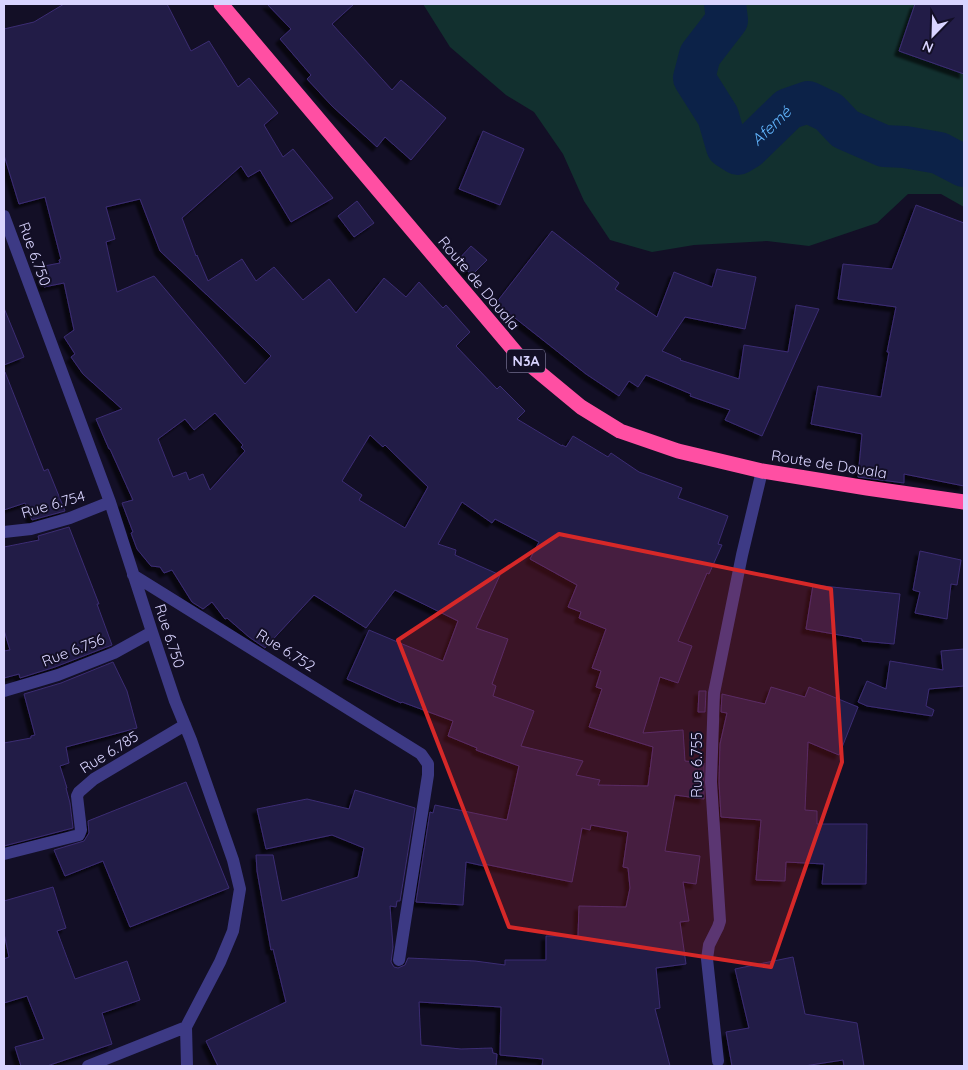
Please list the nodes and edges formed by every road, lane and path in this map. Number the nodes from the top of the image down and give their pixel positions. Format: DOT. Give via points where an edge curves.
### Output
graph roads {
  1 [pos="221,4"];
  2 [pos="4,216"];
  3 [pos="762,471"];
  4 [pos="110,502"];
  5 [pos="964,502"];
  6 [pos="4,532"];
  7 [pos="133,575"];
  8 [pos="152,632"];
  9 [pos="4,691"];
  10 [pos="185,726"];
  11 [pos="4,854"];
  12 [pos="399,960"];
  13 [pos="186,1027"];
  14 [pos="718,1062"];
  15 [pos="88,1066"];
  16 [pos="187,1066"];
  1 -- 3 [label="highway, Route de Douala / N3A" via="516,354 580,407 620,431 678,452"];
  2 -- 4 [label="street, Rue 6.750"];
  3 -- 5 [label="highway, Route de Douala / N3A"];
  3 -- 14 [label="street, Rue 6.755" via="714,692 711,782 720,921 709,945 707,959"];
  4 -- 6 [label="street, Rue 6.754" via="70,518 31,529"];
  4 -- 7 [label="street, Rue 6.750"];
  7 -- 8 [label="street, Rue 6.750"];
  7 -- 12 [label="street, Rue 6.752" via="421,754 428,764"];
  8 -- 9 [label="street, Rue 6.756" via="114,653 58,675"];
  8 -- 10 [label="street, Rue 6.750"];
  10 -- 11 [label="street, Rue 6.785" via="94,779 79,792 79,834"];
  10 -- 13 [label="street, Rue 6.750" via="234,860 240,889 233,931"];
  13 -- 15 [label="street"];
  13 -- 16 [label="street, Rue 6.750"];
}
